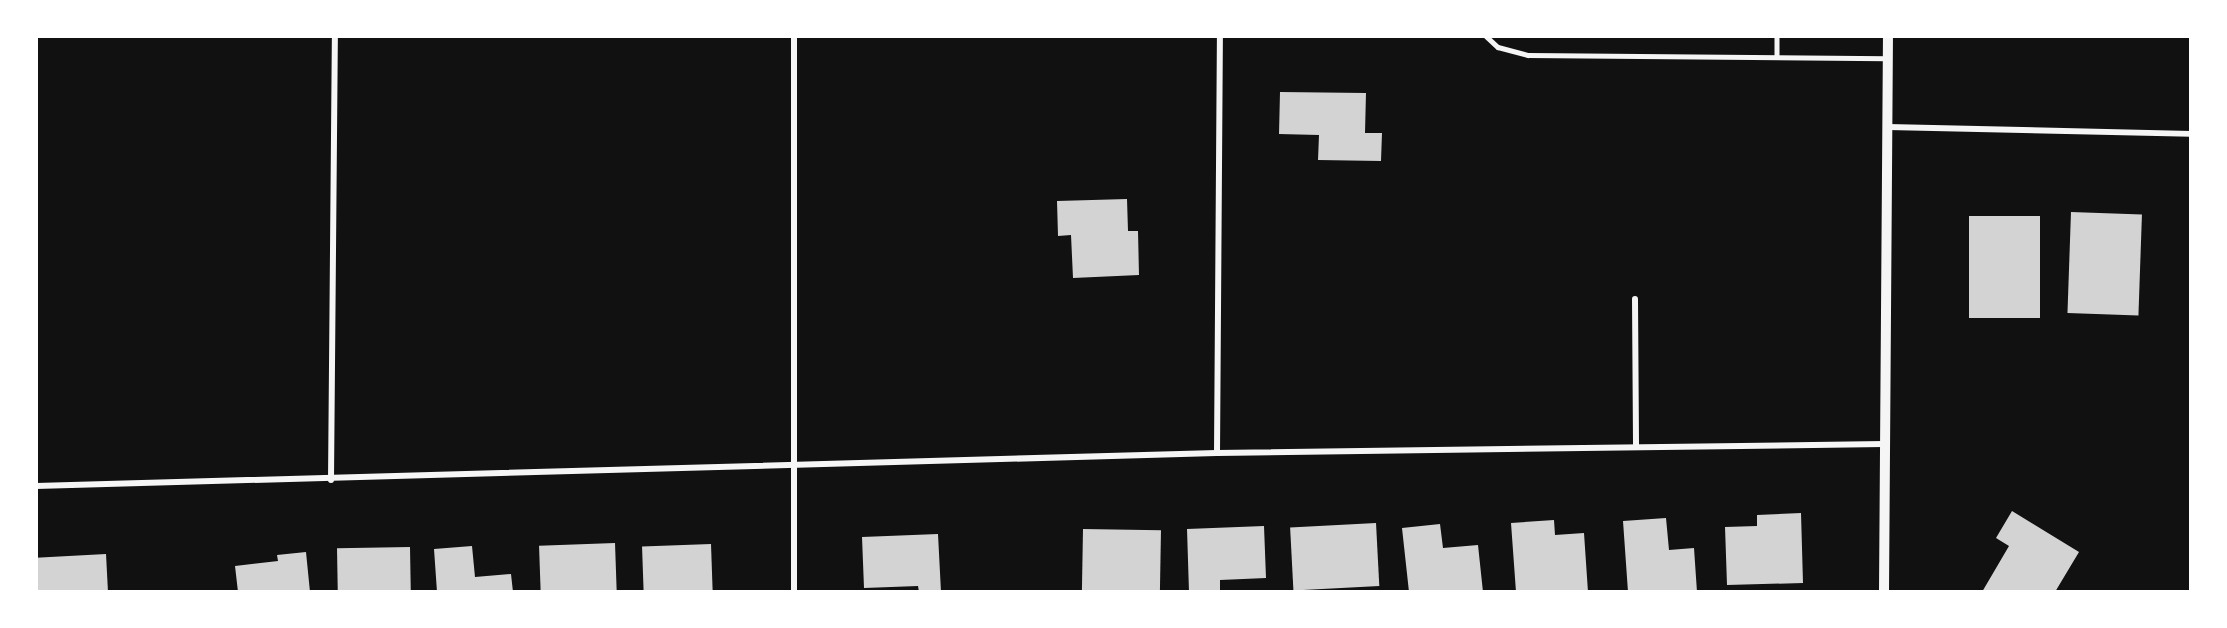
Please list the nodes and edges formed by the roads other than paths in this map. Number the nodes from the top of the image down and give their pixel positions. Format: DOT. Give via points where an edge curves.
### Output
graph roads {
  1 [pos="335,36"];
  2 [pos="794,36"];
  3 [pos="1220,36"];
  4 [pos="1486,36"];
  5 [pos="1777,36"];
  6 [pos="1888,36"];
  7 [pos="1777,57"];
  8 [pos="1888,58"];
  9 [pos="1888,128"];
  10 [pos="2191,134"];
  11 [pos="1635,299"];
  12 [pos="1884,444"];
  13 [pos="1636,447"];
  14 [pos="1217,453"];
  15 [pos="794,468"];
  16 [pos="331,480"];
  17 [pos="36,486"];
  18 [pos="794,592"];
  19 [pos="1884,592"];
  1 -- 16 [label="street"];
  2 -- 15 [label="street"];
  3 -- 14 [label="street"];
  4 -- 7 [label="lane" via="1498,46 1528,55"];
  5 -- 7 [label="lane"];
  6 -- 8 [label="street"];
  7 -- 8 [label="lane"];
  8 -- 9 [label="street"];
  9 -- 10 [label="street"];
  9 -- 12 [label="street"];
  11 -- 13 [label="street"];
  12 -- 13 [label="street"];
  12 -- 19 [label="street"];
  13 -- 14 [label="street"];
  14 -- 15 [label="street"];
  15 -- 16 [label="street"];
  15 -- 18 [label="street"];
  16 -- 17 [label="street"];
}
